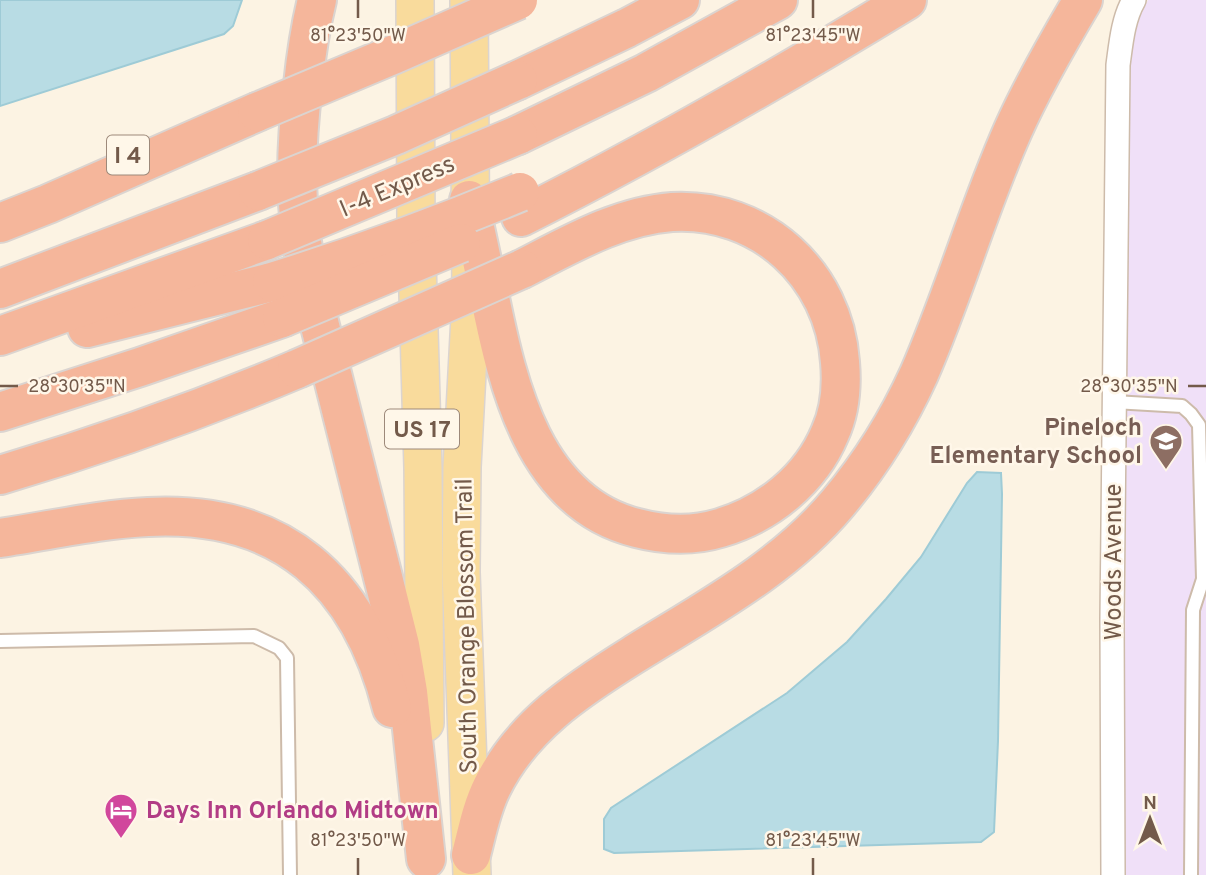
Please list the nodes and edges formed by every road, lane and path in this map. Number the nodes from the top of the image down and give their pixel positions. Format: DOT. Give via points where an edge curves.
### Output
graph roads {
  1 [pos="317,0"];
  2 [pos="415,0"];
  3 [pos="469,0"];
  4 [pos="518,0"];
  5 [pos="680,0"];
  6 [pos="778,0"];
  7 [pos="907,0"];
  8 [pos="1083,0"];
  9 [pos="1134,0"];
  10 [pos="257,112"];
  11 [pos="469,200"];
  12 [pos="0,201"];
  13 [pos="520,205"];
  14 [pos="0,223"];
  15 [pos="0,289"];
  16 [pos="0,336"];
  17 [pos="0,348"];
  18 [pos="1114,402"];
  19 [pos="0,412"];
  20 [pos="0,475"];
  21 [pos="0,538"];
  22 [pos="1204,582"];
  23 [pos="0,641"];
  24 [pos="471,865"];
  25 [pos="422,870"];
  26 [pos="290,875"];
  27 [pos="1113,875"];
  28 [pos="1191,875"];
  1 -- 25 [label="highway" via="298,123 301,237 400,645"];
  2 -- 25 [label="main road, South Orange Blossom Trail / US 17" via="423,468"];
  3 -- 11 [label="main road, South Orange Blossom Trail / US 17"];
  4 -- 10 [label="highway, I 4, bridge"];
  5 -- 15 [label="highway, I-4 Express, bridge" via="396,135"];
  6 -- 16 [label="highway, I-4 Express, bridge" via="646,73 518,135 267,240"];
  7 -- 13 [label="highway" via="599,178"];
  8 -- 24 [label="highway" via="1013,129 918,374 871,459 831,511 780,560 610,669 545,717 492,788 480,818"];
  9 -- 18 [label="street, Woods Avenue" via="1122,34 1118,65"];
  10 -- 12 [label="highway, I 4"];
  10 -- 14 [label="highway"];
  11 -- 20 [label="highway, bridge" via="502,355 517,404 535,442 565,486 611,519 641,529 678,533 714,530 748,517 797,483 833,425 840,392 837,334 826,303 790,254 765,236 716,216 683,212 605,229 522,269 298,369 198,410"];
  11 -- 24 [label="main road, South Orange Blossom Trail / US 17" via="471,298 461,572"];
  13 -- 17 [label="highway, bridge" via="272,282"];
  13 -- 19 [label="highway, bridge" via="282,318"];
  18 -- 22 [label="lane" via="1182,407 1199,425"];
  18 -- 27 [label="street, Woods Avenue"];
  21 -- 25 [label="highway" via="133,518 193,517 258,532 305,560 353,612 385,684 396,724 404,835"];
  22 -- 28 [label="lane" via="1193,610"];
  23 -- 26 [label="lane" via="254,636 279,648 287,658"];
}
